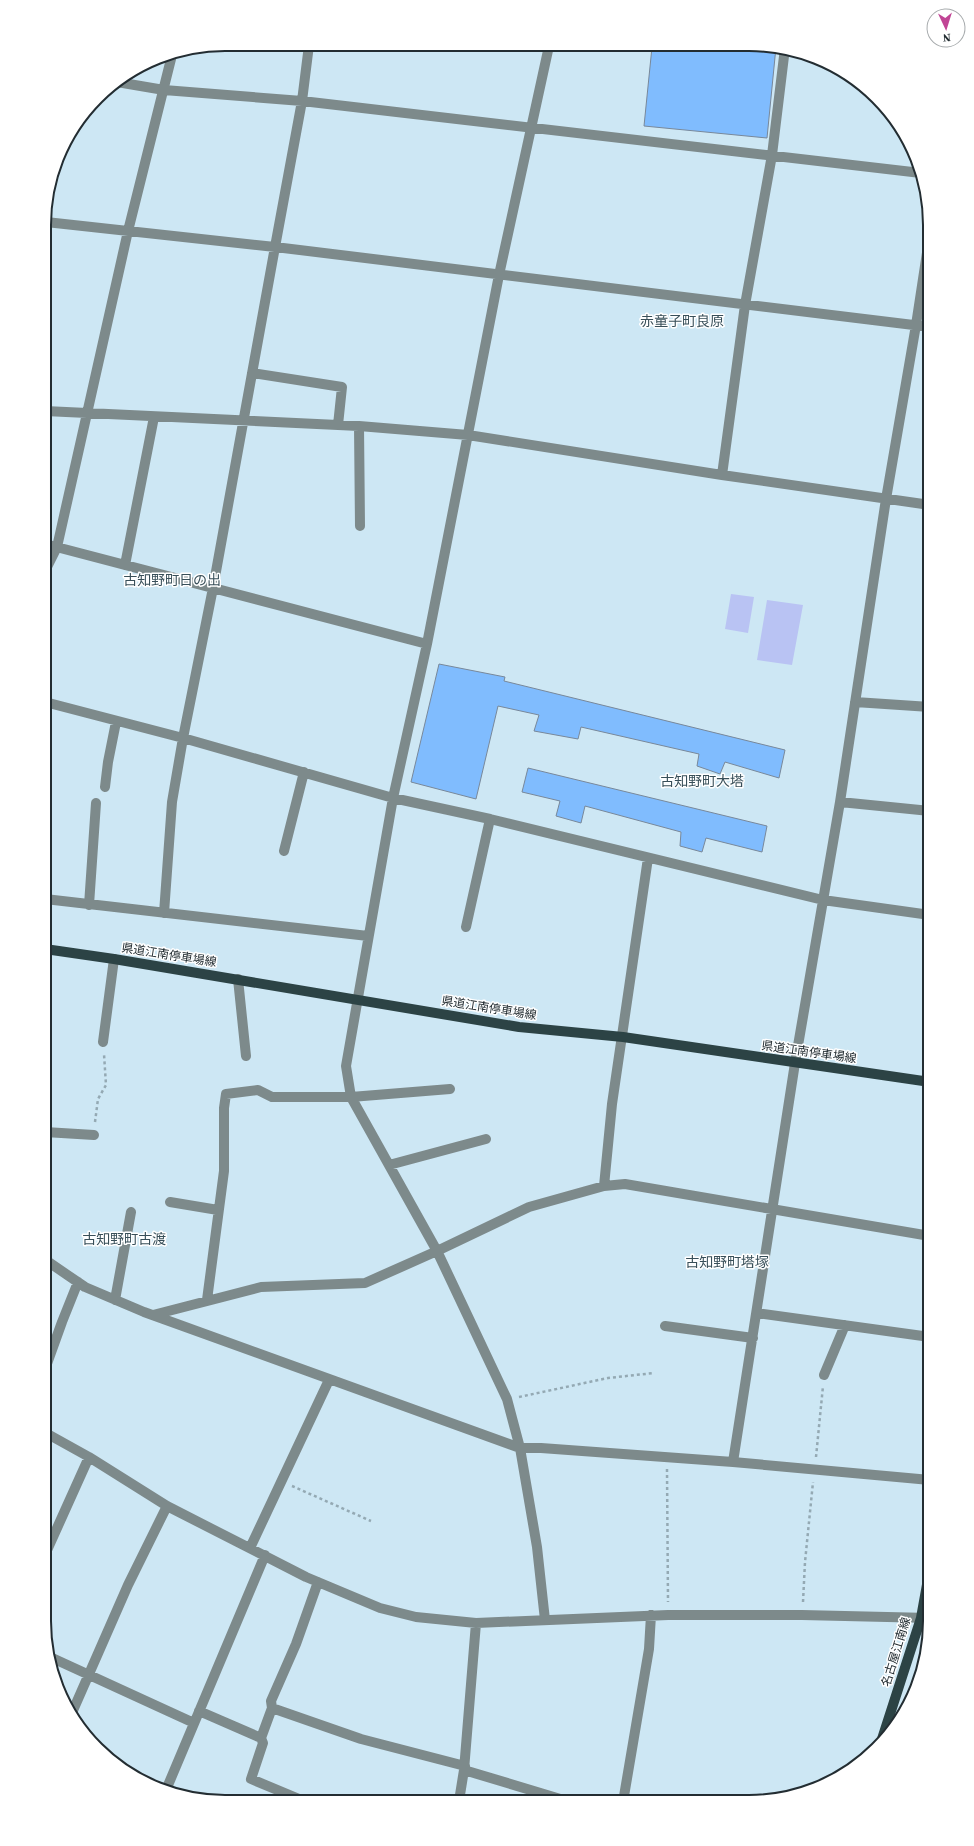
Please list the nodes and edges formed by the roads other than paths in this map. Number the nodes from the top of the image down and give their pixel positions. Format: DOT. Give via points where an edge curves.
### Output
graph roads {
  1 [pos="308,51"];
  2 [pos="548,51"];
  3 [pos="784,54"];
  4 [pos="171,60"];
  5 [pos="124,83"];
  6 [pos="164,90"];
  7 [pos="302,101"];
  8 [pos="530,128"];
  9 [pos="772,155"];
  10 [pos="915,172"];
  11 [pos="51,223"];
  12 [pos="128,231"];
  13 [pos="275,247"];
  14 [pos="499,275"];
  15 [pos="923,279"];
  16 [pos="745,305"];
  17 [pos="916,325"];
  18 [pos="923,326"];
  19 [pos="252,373"];
  20 [pos="51,411"];
  21 [pos="88,414"];
  22 [pos="154,417"];
  23 [pos="243,420"];
  24 [pos="338,425"];
  25 [pos="359,426"];
  26 [pos="468,435"];
  27 [pos="722,475"];
  28 [pos="886,499"];
  29 [pos="923,504"];
  30 [pos="360,526"];
  31 [pos="51,546"];
  32 [pos="57,547"];
  33 [pos="51,559"];
  34 [pos="125,565"];
  35 [pos="213,588"];
  36 [pos="427,644"];
  37 [pos="855,702"];
  38 [pos="51,704"];
  39 [pos="923,707"];
  40 [pos="116,722"];
  41 [pos="182,738"];
  42 [pos="304,772"];
  43 [pos="105,787"];
  44 [pos="393,798"];
  45 [pos="840,802"];
  46 [pos="96,803"];
  47 [pos="923,810"];
  48 [pos="490,819"];
  49 [pos="284,850"];
  50 [pos="648,858"];
  51 [pos="51,900"];
  52 [pos="823,900"];
  53 [pos="89,905"];
  54 [pos="164,913"];
  55 [pos="923,914"];
  56 [pos="466,927"];
  57 [pos="368,936"];
  58 [pos="51,951"];
  59 [pos="114,959"];
  60 [pos="238,979"];
  61 [pos="357,999"];
  62 [pos="623,1038"];
  63 [pos="103,1042"];
  64 [pos="246,1056"];
  65 [pos="795,1063"];
  66 [pos="923,1081"];
  67 [pos="450,1089"];
  68 [pos="351,1097"];
  69 [pos="51,1132"];
  70 [pos="94,1135"];
  71 [pos="486,1139"];
  72 [pos="389,1165"];
  73 [pos="604,1186"];
  74 [pos="170,1202"];
  75 [pos="218,1210"];
  76 [pos="772,1210"];
  77 [pos="131,1212"];
  78 [pos="923,1235"];
  79 [pos="437,1251"];
  80 [pos="51,1264"];
  81 [pos="78,1282"];
  82 [pos="115,1300"];
  83 [pos="207,1300"];
  84 [pos="757,1313"];
  85 [pos="153,1315"];
  86 [pos="844,1325"];
  87 [pos="665,1326"];
  88 [pos="923,1336"];
  89 [pos="753,1338"];
  90 [pos="51,1353"];
  91 [pos="824,1375"];
  92 [pos="329,1380"];
  93 [pos="51,1436"];
  94 [pos="520,1448"];
  95 [pos="89,1457"];
  96 [pos="733,1462"];
  97 [pos="923,1479"];
  98 [pos="167,1506"];
  99 [pos="51,1541"];
  100 [pos="250,1548"];
  101 [pos="264,1555"];
  102 [pos="318,1582"];
  103 [pos="651,1615"];
  104 [pos="923,1618"];
  105 [pos="545,1620"];
  106 [pos="476,1623"];
  107 [pos="923,1624"];
  108 [pos="56,1661"];
  109 [pos="89,1676"];
  110 [pos="74,1708"];
  111 [pos="272,1708"];
  112 [pos="198,1711"];
  113 [pos="194,1723"];
  114 [pos="886,1729"];
  115 [pos="261,1738"];
  116 [pos="464,1768"];
  117 [pos="168,1786"];
  118 [pos="290,1795"];
  119 [pos="459,1795"];
  120 [pos="539,1795"];
  121 [pos="624,1795"];
  1 -- 7 [label="street"];
  2 -- 8 [label="street"];
  3 -- 9 [label="street"];
  4 -- 6 [label="street"];
  5 -- 6 [label="street"];
  6 -- 7 [label="street"];
  6 -- 12 [label="street"];
  7 -- 8 [label="street"];
  7 -- 13 [label="street"];
  8 -- 9 [label="street"];
  8 -- 14 [label="street"];
  9 -- 10 [label="street"];
  9 -- 16 [label="street"];
  11 -- 12 [label="street"];
  12 -- 13 [label="street"];
  12 -- 21 [label="street"];
  13 -- 14 [label="street"];
  13 -- 19 [label="street"];
  14 -- 16 [label="street"];
  14 -- 26 [label="street"];
  15 -- 17 [label="street"];
  16 -- 17 [label="street"];
  16 -- 27 [label="street"];
  17 -- 18 [label="street"];
  17 -- 28 [label="street"];
  19 -- 23 [label="street"];
  19 -- 24 [label="street" via="342,387"];
  20 -- 21 [label="street"];
  21 -- 22 [label="street"];
  21 -- 32 [label="street"];
  22 -- 23 [label="street"];
  22 -- 34 [label="street"];
  23 -- 24 [label="street"];
  23 -- 35 [label="street"];
  24 -- 25 [label="street"];
  25 -- 26 [label="street"];
  25 -- 30 [label="street"];
  26 -- 27 [label="street"];
  26 -- 36 [label="street"];
  27 -- 28 [label="street"];
  28 -- 29 [label="street"];
  28 -- 37 [label="street"];
  31 -- 32 [label="street"];
  32 -- 33 [label="street"];
  32 -- 34 [label="street"];
  34 -- 35 [label="street"];
  35 -- 36 [label="street"];
  35 -- 41 [label="street"];
  36 -- 44 [label="street"];
  37 -- 39 [label="street"];
  37 -- 45 [label="street"];
  38 -- 40 [label="street"];
  40 -- 41 [label="street"];
  40 -- 43 [label="street"];
  41 -- 42 [label="street"];
  41 -- 54 [label="street" via="172,802"];
  42 -- 44 [label="street"];
  42 -- 49 [label="street"];
  44 -- 48 [label="street"];
  44 -- 57 [label="street"];
  45 -- 47 [label="street"];
  45 -- 52 [label="street"];
  46 -- 53 [label="street"];
  48 -- 50 [label="street"];
  48 -- 56 [label="street"];
  50 -- 52 [label="street"];
  50 -- 62 [label="street"];
  51 -- 53 [label="street"];
  52 -- 55 [label="street"];
  52 -- 65 [label="street"];
  53 -- 54 [label="street"];
  54 -- 57 [label="street"];
  57 -- 61 [label="street"];
  58 -- 59 [label="main road, 県道江南停車場線"];
  59 -- 60 [label="main road, 県道江南停車場線"];
  59 -- 63 [label="street"];
  60 -- 61 [label="main road, 県道江南停車場線"];
  60 -- 64 [label="street"];
  61 -- 62 [label="main road, 県道江南停車場線" via="519,1027"];
  61 -- 68 [label="street" via="346,1066"];
  62 -- 65 [label="main road, 県道江南停車場線"];
  62 -- 73 [label="street" via="612,1104"];
  65 -- 66 [label="main road, 県道江南停車場線"];
  65 -- 76 [label="street"];
  67 -- 68 [label="street"];
  68 -- 72 [label="street"];
  68 -- 75 [label="street" via="272,1097 258,1090 226,1094 224,1170"];
  69 -- 70 [label="street"];
  71 -- 72 [label="street"];
  72 -- 79 [label="street"];
  73 -- 76 [label="street" via="625,1184"];
  73 -- 79 [label="street" via="529,1207"];
  74 -- 75 [label="street"];
  75 -- 83 [label="street"];
  76 -- 78 [label="street"];
  76 -- 84 [label="street"];
  77 -- 82 [label="street"];
  79 -- 83 [label="street" via="365,1283 261,1287"];
  79 -- 94 [label="street" via="507,1399"];
  80 -- 81 [label="street"];
  81 -- 82 [label="street"];
  81 -- 90 [label="street"];
  82 -- 85 [label="street"];
  83 -- 85 [label="street"];
  84 -- 86 [label="street"];
  84 -- 89 [label="street"];
  85 -- 92 [label="street"];
  86 -- 88 [label="street"];
  86 -- 91 [label="street"];
  87 -- 89 [label="street"];
  89 -- 96 [label="street"];
  92 -- 94 [label="street"];
  92 -- 100 [label="street"];
  93 -- 95 [label="street"];
  94 -- 96 [label="street"];
  94 -- 105 [label="street" via="537,1547"];
  95 -- 98 [label="street"];
  95 -- 99 [label="street"];
  96 -- 97 [label="street"];
  98 -- 100 [label="street"];
  98 -- 109 [label="street" via="128,1585"];
  100 -- 101 [label="street"];
  101 -- 102 [label="street"];
  101 -- 112 [label="street"];
  102 -- 106 [label="street" via="380,1608 409,1615"];
  102 -- 111 [label="street" via="296,1644 271,1701"];
  103 -- 104 [label="street"];
  103 -- 105 [label="street"];
  103 -- 121 [label="street" via="649,1649"];
  105 -- 106 [label="street"];
  106 -- 116 [label="street"];
  107 -- 114 [label="main road, 名古屋江南線"];
  108 -- 109 [label="street"];
  109 -- 110 [label="street"];
  109 -- 113 [label="street"];
  111 -- 115 [label="street"];
  111 -- 116 [label="street" via="361,1739"];
  112 -- 113 [label="street"];
  112 -- 115 [label="street"];
  113 -- 117 [label="street"];
  115 -- 118 [label="street" via="263,1743 250,1778"];
  116 -- 119 [label="street"];
  116 -- 120 [label="street"];
}
